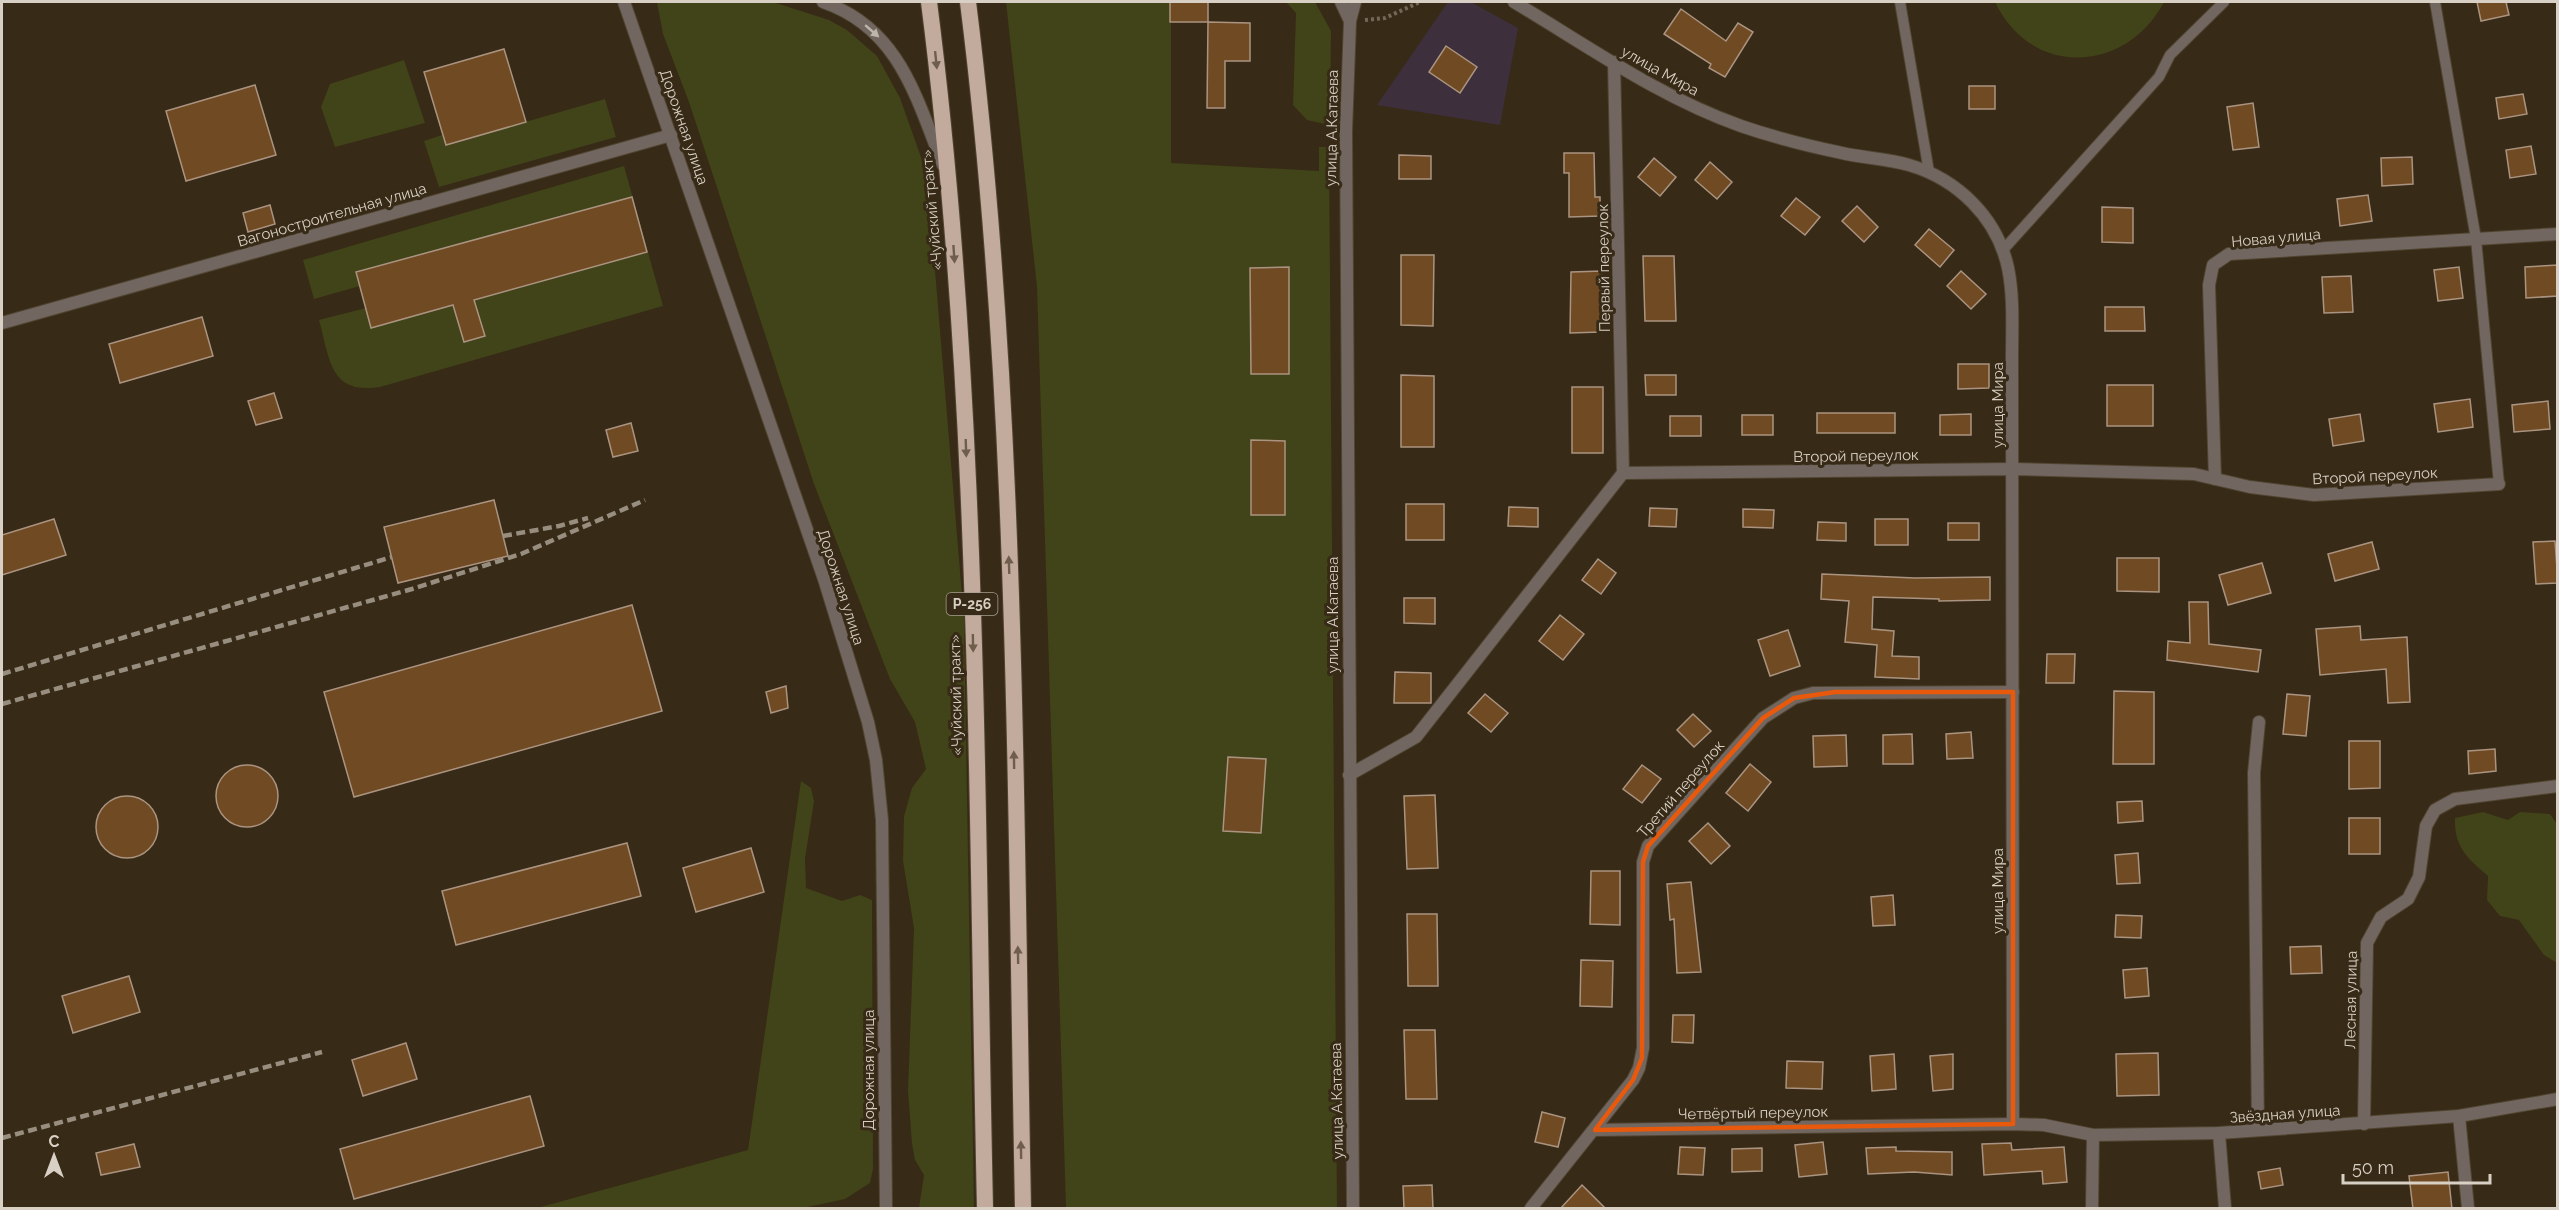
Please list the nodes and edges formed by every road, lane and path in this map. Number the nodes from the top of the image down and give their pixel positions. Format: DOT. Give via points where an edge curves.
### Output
graph roads {
  1 [pos="624,2"];
  2 [pos="823,2"];
  3 [pos="929,2"];
  4 [pos="968,2"];
  5 [pos="1341,2"];
  6 [pos="1355,2"];
  7 [pos="1420,2"];
  8 [pos="1514,2"];
  9 [pos="1900,2"];
  10 [pos="2224,2"];
  11 [pos="2435,2"];
  12 [pos="1350,21"];
  13 [pos="1614,62"];
  14 [pos="671,135"];
  15 [pos="1929,171"];
  16 [pos="948,178"];
  17 [pos="2558,234"];
  18 [pos="2476,239"];
  19 [pos="2003,250"];
  20 [pos="2,323"];
  21 [pos="2013,469"];
  22 [pos="1623,473"];
  23 [pos="2215,479"];
  24 [pos="2499,484"];
  25 [pos="2013,692"];
  26 [pos="2259,722"];
  27 [pos="1349,775"];
  28 [pos="2558,786"];
  29 [pos="2558,1099"];
  30 [pos="2459,1116"];
  31 [pos="2013,1124"];
  32 [pos="2364,1124"];
  33 [pos="1595,1130"];
  34 [pos="2258,1130"];
  35 [pos="2219,1133"];
  36 [pos="2093,1135"];
  37 [pos="886,1209"];
  38 [pos="985,1209"];
  39 [pos="1023,1209"];
  40 [pos="1353,1209"];
  41 [pos="1531,1209"];
  42 [pos="2092,1209"];
  43 [pos="2225,1209"];
  44 [pos="2468,1209"];
  1 -- 14 [label="street, Дорожная улица"];
  2 -- 16 [label="street, one-way" via="859,19 893,51 909,80"];
  3 -- 16 [label="highway, «Чуйский тракт» / Р-256, one-way"];
  39 -- 4 [label="highway, Р-256, one-way" via="1002,395 986,175"];
  5 -- 12 [label="street"];
  6 -- 12 [label="street"];
  7 -- 12 [label="path" via="1385,18"];
  8 -- 13 [label="street, улица Мира"];
  9 -- 15 [label="lane"];
  10 -- 19 [label="lane" via="2170,54 2159,77"];
  11 -- 18 [label="lane"];
  12 -- 27 [label="street, улица А.Катаева" via="1346,131"];
  13 -- 15 [label="street, улица Мира" via="1671,97 1743,127"];
  13 -- 22 [label="street, Первый переулок"];
  14 -- 20 [label="street, Вагоностроительная улица"];
  14 -- 37 [label="street, Дорожная улица" via="824,579 876,760 882,820"];
  15 -- 19 [label="street, улица Мира" via="1973,202"];
  16 -- 38 [label="highway, «Чуйский тракт» / Р-256, one-way" via="964,385 972,588"];
  17 -- 18 [label="street, Новая улица"];
  18 -- 23 [label="street, Новая улица" via="2229,254 2213,265 2209,285"];
  18 -- 24 [label="lane"];
  19 -- 21 [label="street, улица Мира" via="2011,292"];
  21 -- 22 [label="street, Второй переулок"];
  21 -- 23 [label="street, Второй переулок" via="2194,474"];
  21 -- 25 [label="street, улица Мира"];
  22 -- 27 [label="street" via="1416,737"];
  23 -- 24 [label="street, Второй переулок" via="2314,495"];
  25 -- 31 [label="street, улица Мира"];
  25 -- 33 [label="street, Третий переулок" via="1813,693 1794,698 1763,718 1648,846 1643,862 1642,1058 1634,1080"];
  26 -- 34 [label="street" via="2254,773"];
  27 -- 40 [label="street, улица А.Катаева"];
  28 -- 32 [label="street, Лесная улица" via="2455,799 2435,810 2426,826 2419,878 2408,899 2381,917 2367,943"];
  29 -- 30 [label="street, Звёздная улица"];
  30 -- 32 [label="street, Звёздная улица"];
  30 -- 44 [label="street"];
  31 -- 33 [label="street, Четвёртый переулок"];
  31 -- 36 [label="street, Звёздная улица" via="2044,1125"];
  32 -- 34 [label="street, Звёздная улица"];
  33 -- 41 [label="street"];
  34 -- 35 [label="street, Звёздная улица"];
  35 -- 36 [label="street, Звёздная улица"];
  35 -- 43 [label="street"];
  36 -- 42 [label="street"];
}
